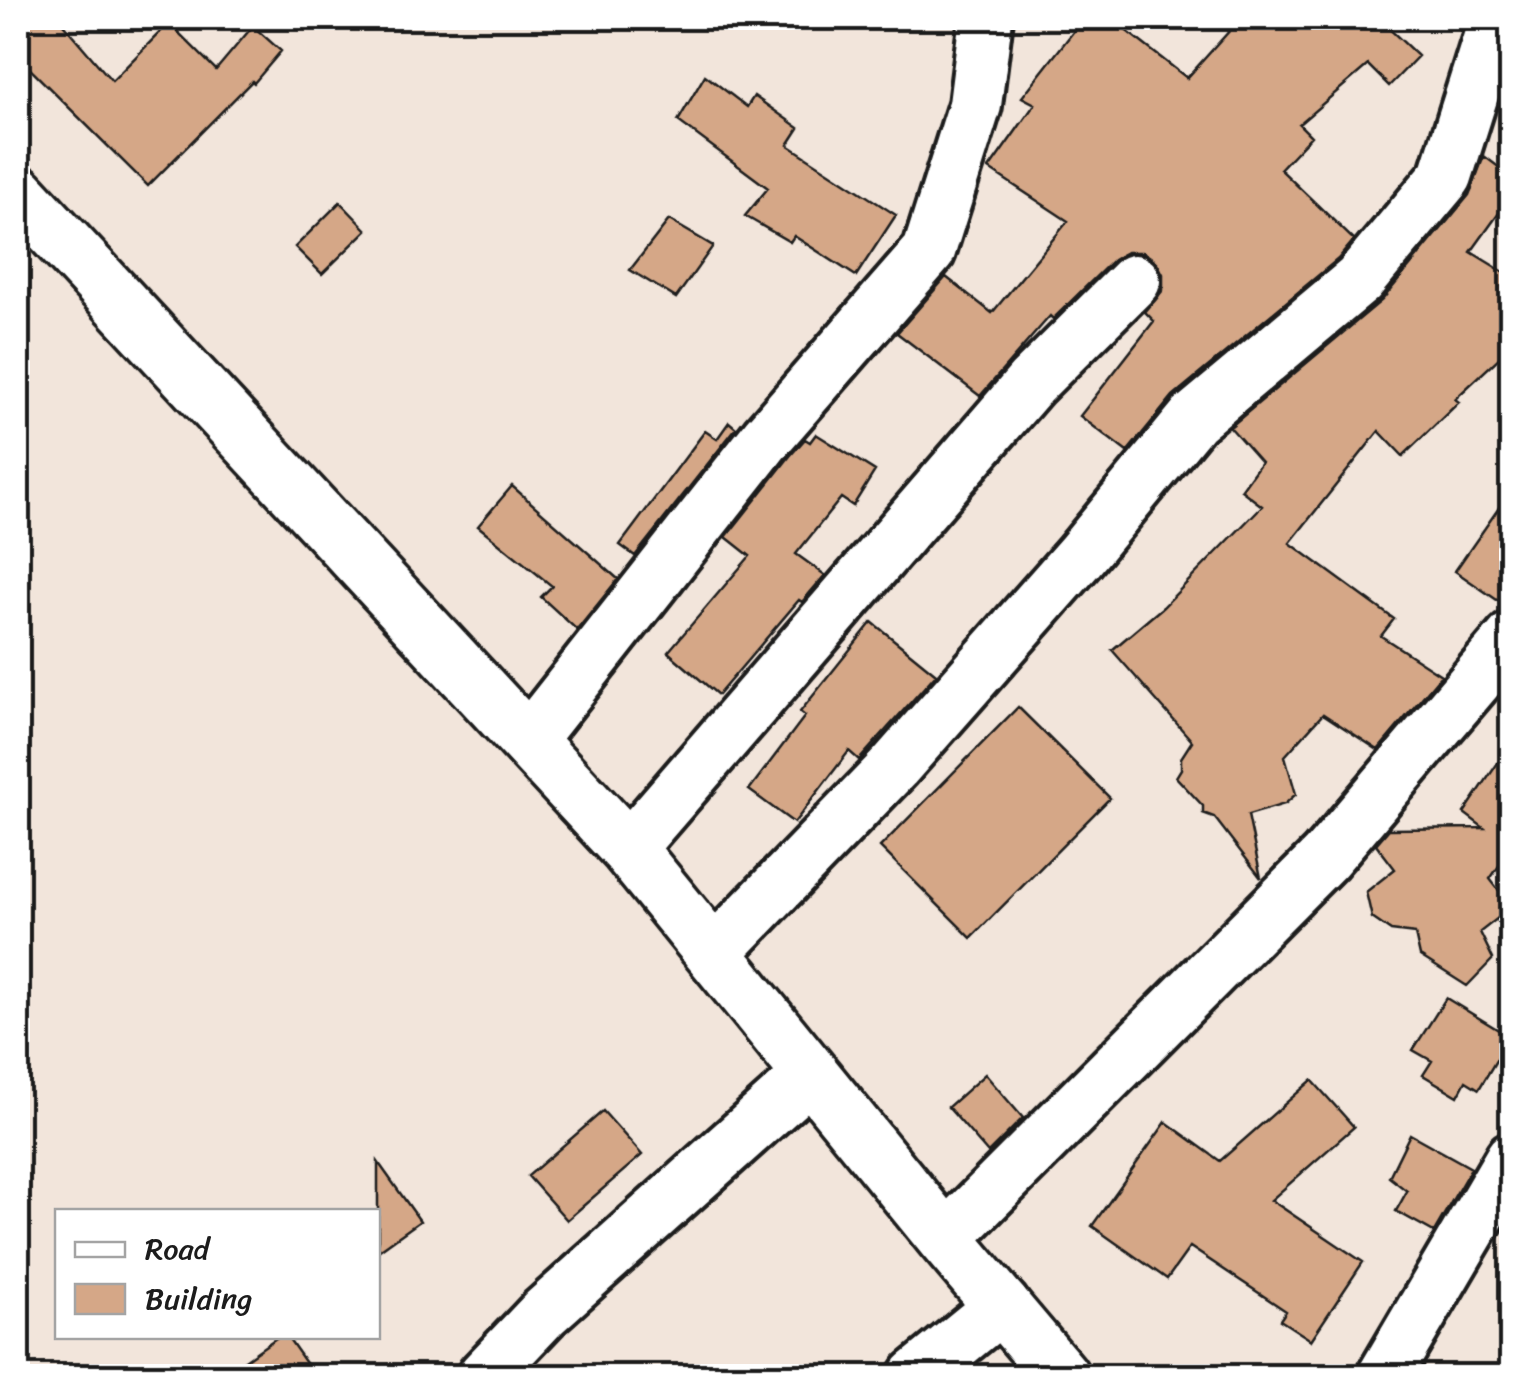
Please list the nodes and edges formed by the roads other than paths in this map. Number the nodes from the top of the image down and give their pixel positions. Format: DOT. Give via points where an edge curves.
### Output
graph roads {
  1 [pos="1496,18"];
  2 [pos="993,21"];
  3 [pos="18,193"];
  4 [pos="1134,281"];
  5 [pos="1512,638"];
  6 [pos="528,742"];
  7 [pos="628,849"];
  8 [pos="713,954"];
  9 [pos="811,1074"];
  10 [pos="1512,1158"];
  11 [pos="945,1239"];
  12 [pos="1003,1305"];
  13 [pos="484,1376"];
  14 [pos="916,1376"];
  15 [pos="1061,1376"];
  16 [pos="1384,1376"];
  1 -- 8 [label="street" via="1446,176 1421,206 1359,280 1193,419 895,766"];
  2 -- 6 [label="street" via="929,251 767,437"];
  3 -- 6 [label="street"];
  4 -- 7 [label="street" via="1031,383"];
  5 -- 11 [label="street" via="1325,858"];
  6 -- 7 [label="street"];
  7 -- 8 [label="street"];
  8 -- 9 [label="street"];
  9 -- 11 [label="street"];
  9 -- 13 [label="street" via="544,1312"];
  10 -- 16 [label="street"];
  11 -- 12 [label="street"];
  12 -- 14 [label="street"];
  12 -- 15 [label="street"];
}
